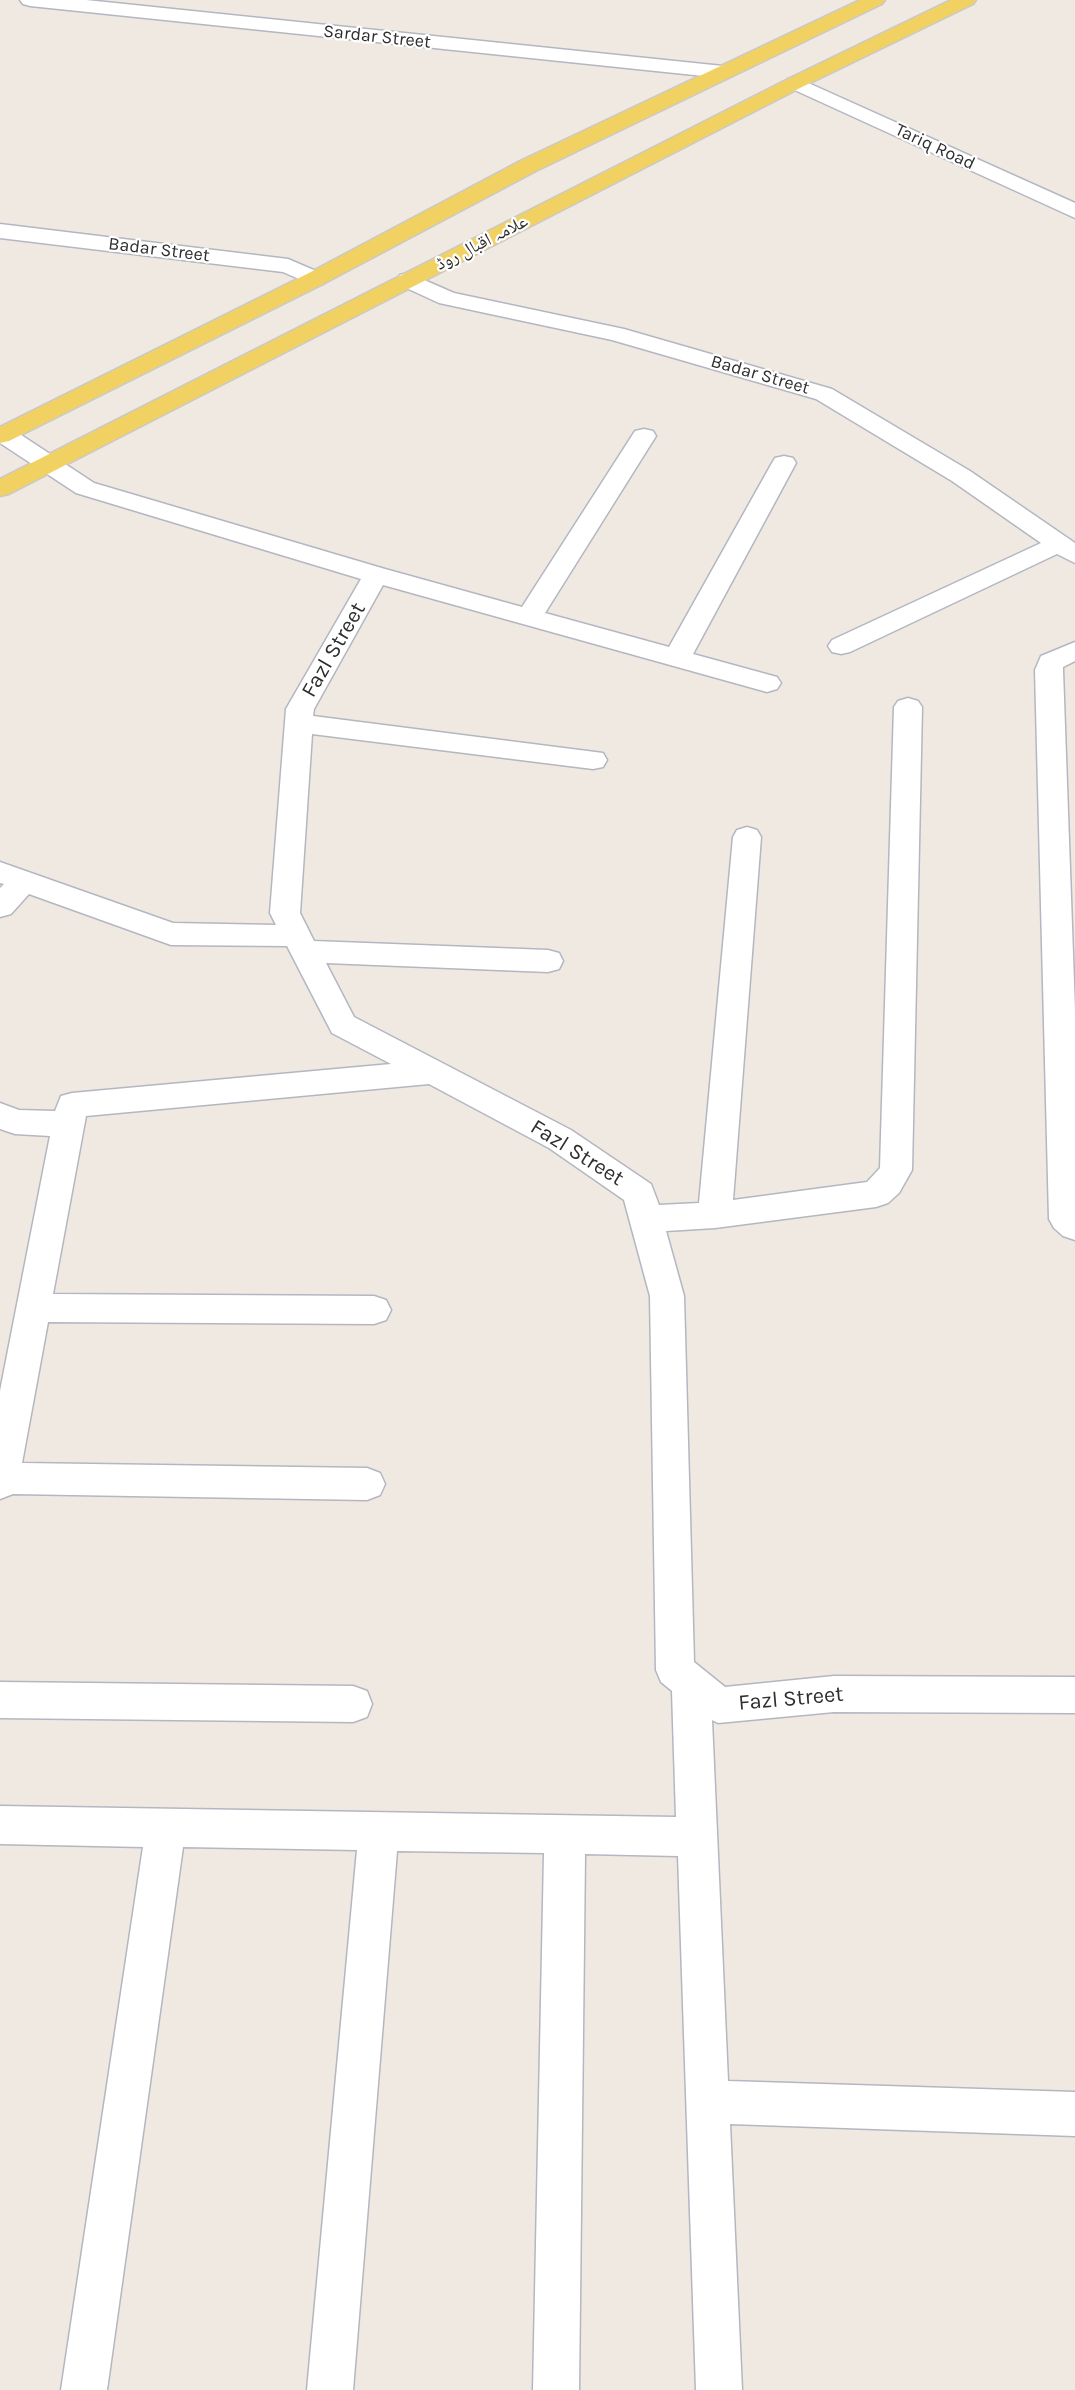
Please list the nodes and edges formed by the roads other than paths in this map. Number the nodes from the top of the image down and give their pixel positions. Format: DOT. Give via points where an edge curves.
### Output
graph roads {
  1 [pos="30,0"];
  2 [pos="875,0"];
  3 [pos="966,0"];
  4 [pos="104,4"];
  5 [pos="723,72"];
  6 [pos="795,83"];
  7 [pos="1075,211"];
  8 [pos="0,231"];
  9 [pos="315,279"];
  10 [pos="408,280"];
  11 [pos="2,435"];
  12 [pos="644,436"];
  13 [pos="49,463"];
  14 [pos="784,463"];
  15 [pos="0,489"];
  16 [pos="1067,549"];
  17 [pos="376,575"];
  18 [pos="529,617"];
  19 [pos="841,646"];
  20 [pos="1075,650"];
  21 [pos="677,658"];
  22 [pos="767,683"];
  23 [pos="908,706"];
  24 [pos="299,723"];
  25 [pos="593,760"];
  26 [pos="747,837"];
  27 [pos="12,876"];
  28 [pos="0,907"];
  29 [pos="301,943"];
  30 [pos="549,961"];
  31 [pos="434,1072"];
  32 [pos="0,1115"];
  33 [pos="68,1124"];
  34 [pos="715,1215"];
  35 [pos="645,1218"];
  36 [pos="1075,1227"];
  37 [pos="33,1308"];
  38 [pos="374,1310"];
  39 [pos="0,1480"];
  40 [pos="367,1484"];
  41 [pos="692,1683"];
  42 [pos="1075,1695"];
  43 [pos="0,1700"];
  44 [pos="353,1704"];
  45 [pos="0,1825"];
  46 [pos="166,1828"];
  47 [pos="379,1832"];
  48 [pos="565,1834"];
  49 [pos="697,1837"];
  50 [pos="708,2103"];
  51 [pos="1075,2114"];
  52 [pos="84,2390"];
  53 [pos="330,2390"];
  54 [pos="556,2390"];
  55 [pos="719,2390"];
  1 -- 4 [label="street, Sardar Street"];
  2 -- 5 [label="main road"];
  3 -- 6 [label="main road, علامہ اقبال روڈ"];
  4 -- 5 [label="street, Sardar Street"];
  5 -- 9 [label="main road" via="528,166"];
  6 -- 7 [label="street, Tariq Road"];
  6 -- 10 [label="main road, علامہ اقبال روڈ"];
  8 -- 9 [label="street, Badar Street" via="288,266"];
  9 -- 11 [label="main road"];
  10 -- 13 [label="main road, علامہ اقبال روڈ"];
  10 -- 16 [label="street, Badar Street" via="447,298 616,334 824,394 961,476"];
  11 -- 13 [label="street, Fazl Street"];
  12 -- 18 [label="street"];
  13 -- 15 [label="main road, علامہ اقبال روڈ"];
  13 -- 17 [label="street, Fazl Street" via="85,488"];
  14 -- 21 [label="street"];
  16 -- 19 [label="street"];
  17 -- 18 [label="street, Fazl Street"];
  17 -- 24 [label="street, Fazl Street" via="300,709"];
  18 -- 21 [label="street, Fazl Street"];
  20 -- 36 [label="street" via="1051,662 1049,670 1066,1219"];
  21 -- 22 [label="street, Fazl Street"];
  23 -- 34 [label="street" via="896,1170 876,1194"];
  24 -- 25 [label="street"];
  24 -- 29 [label="street, Fazl Street" via="285,913"];
  26 -- 34 [label="street"];
  27 -- 28 [label="street"];
  27 -- 29 [label="street" via="171,934"];
  29 -- 30 [label="street"];
  29 -- 31 [label="street, Fazl Street" via="343,1025"];
  31 -- 33 [label="street" via="72,1105"];
  31 -- 35 [label="street, Fazl Street" via="560,1139 639,1192"];
  32 -- 33 [label="street" via="15,1122"];
  33 -- 37 [label="street"];
  34 -- 35 [label="street"];
  35 -- 41 [label="street, Fazl Street" via="667,1296 675,1670"];
  37 -- 38 [label="street"];
  37 -- 39 [label="street"];
  39 -- 40 [label="street"];
  41 -- 42 [label="street, Fazl Street" via="718,1705 834,1694"];
  41 -- 49 [label="street"];
  43 -- 44 [label="street"];
  45 -- 46 [label="street"];
  46 -- 47 [label="street"];
  46 -- 52 [label="street"];
  47 -- 48 [label="street"];
  47 -- 53 [label="street"];
  48 -- 49 [label="street"];
  48 -- 54 [label="street"];
  49 -- 50 [label="street"];
  50 -- 51 [label="street"];
  50 -- 55 [label="street"];
}
